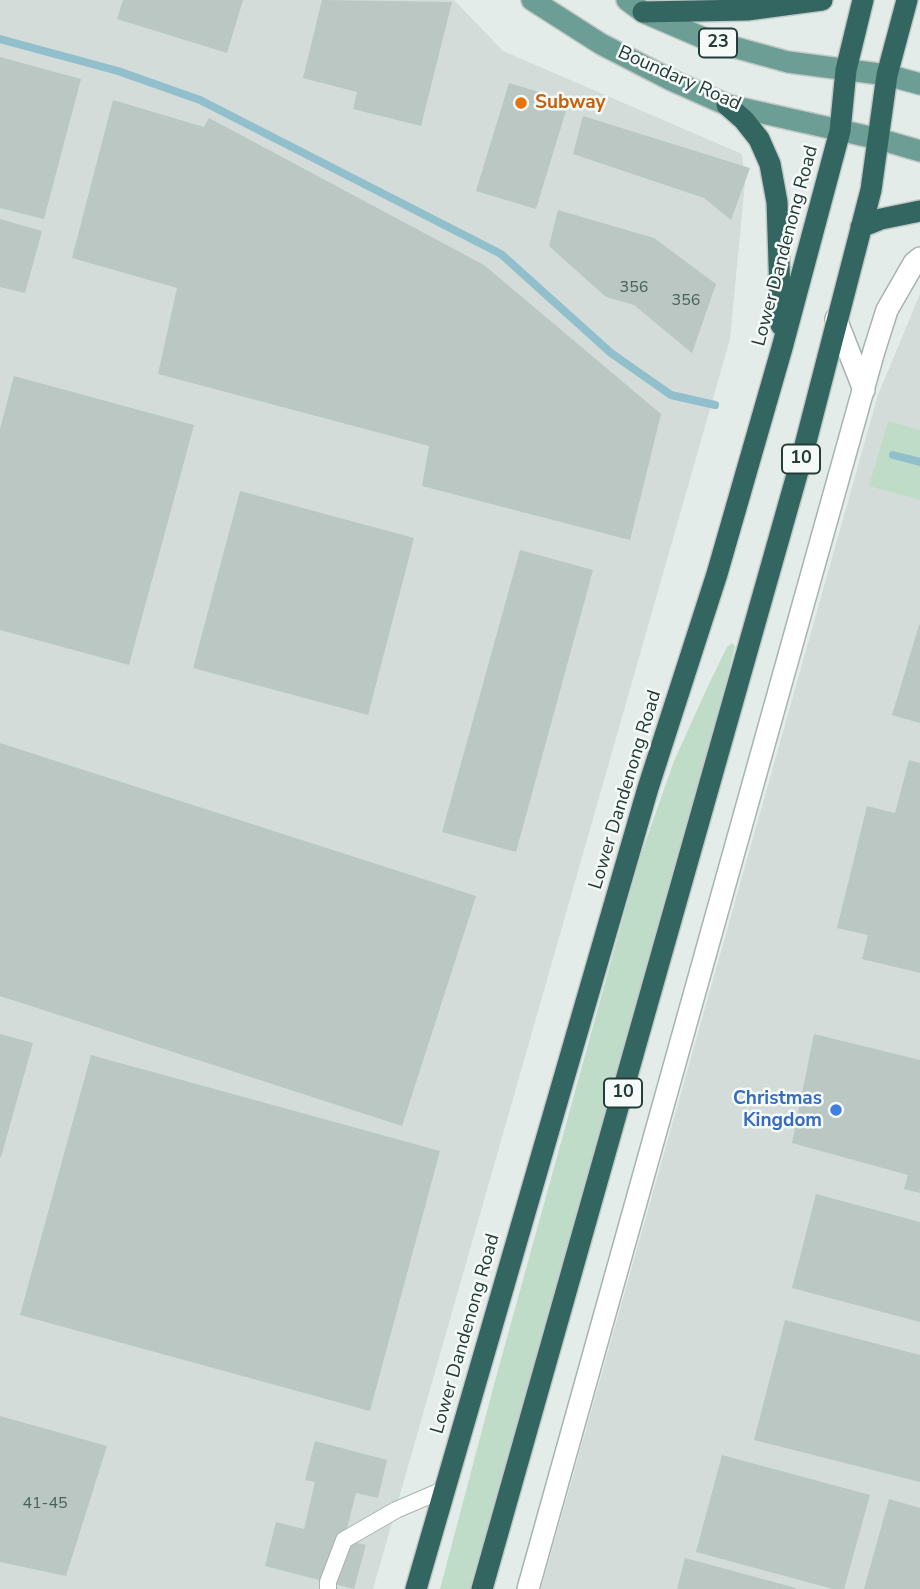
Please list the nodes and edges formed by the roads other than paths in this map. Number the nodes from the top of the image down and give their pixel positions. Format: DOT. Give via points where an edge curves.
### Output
graph roads {
  1 [pos="532,0"];
  2 [pos="822,0"];
  3 [pos="863,0"];
  4 [pos="907,0"];
  5 [pos="635,6"];
  6 [pos="846,70"];
  7 [pos="887,75"];
  8 [pos="920,84"];
  9 [pos="727,105"];
  10 [pos="840,131"];
  11 [pos="879,139"];
  12 [pos="920,151"];
  13 [pos="920,211"];
  14 [pos="862,227"];
  15 [pos="917,261"];
  16 [pos="836,319"];
  17 [pos="782,348"];
  18 [pos="864,390"];
  19 [pos="445,1489"];
  20 [pos="328,1589"];
  21 [pos="416,1589"];
  22 [pos="482,1589"];
  23 [pos="528,1589"];
  1 -- 9 [label="main road, Boundary Road" via="601,44"];
  2 -- 5 [label="highway" via="747,10"];
  3 -- 6 [label="highway, Lower Dandenong Road / 10"];
  4 -- 7 [label="highway, 10"];
  5 -- 6 [label="main road, 23" via="708,40 788,62"];
  6 -- 7 [label="main road, 23"];
  6 -- 10 [label="highway, Lower Dandenong Road / 10"];
  7 -- 8 [label="main road, 23"];
  7 -- 11 [label="highway, 10"];
  9 -- 10 [label="main road, Boundary Road"];
  9 -- 17 [label="highway" via="759,139 769,164 777,202"];
  10 -- 11 [label="main road, Boundary Road"];
  10 -- 17 [label="highway, Lower Dandenong Road / 10"];
  11 -- 12 [label="main road, Boundary Road"];
  11 -- 14 [label="highway, 10"];
  13 -- 14 [label="highway"];
  14 -- 16 [label="highway, 10"];
  15 -- 18 [label="street" via="887,310"];
  16 -- 18 [label="street"];
  16 -- 22 [label="highway, 10" via="763,598"];
  17 -- 19 [label="highway, Lower Dandenong Road / 10" via="718,574 648,788"];
  18 -- 23 [label="street"];
  19 -- 20 [label="lane" via="344,1540"];
  19 -- 21 [label="highway, Lower Dandenong Road / 10"];
}
